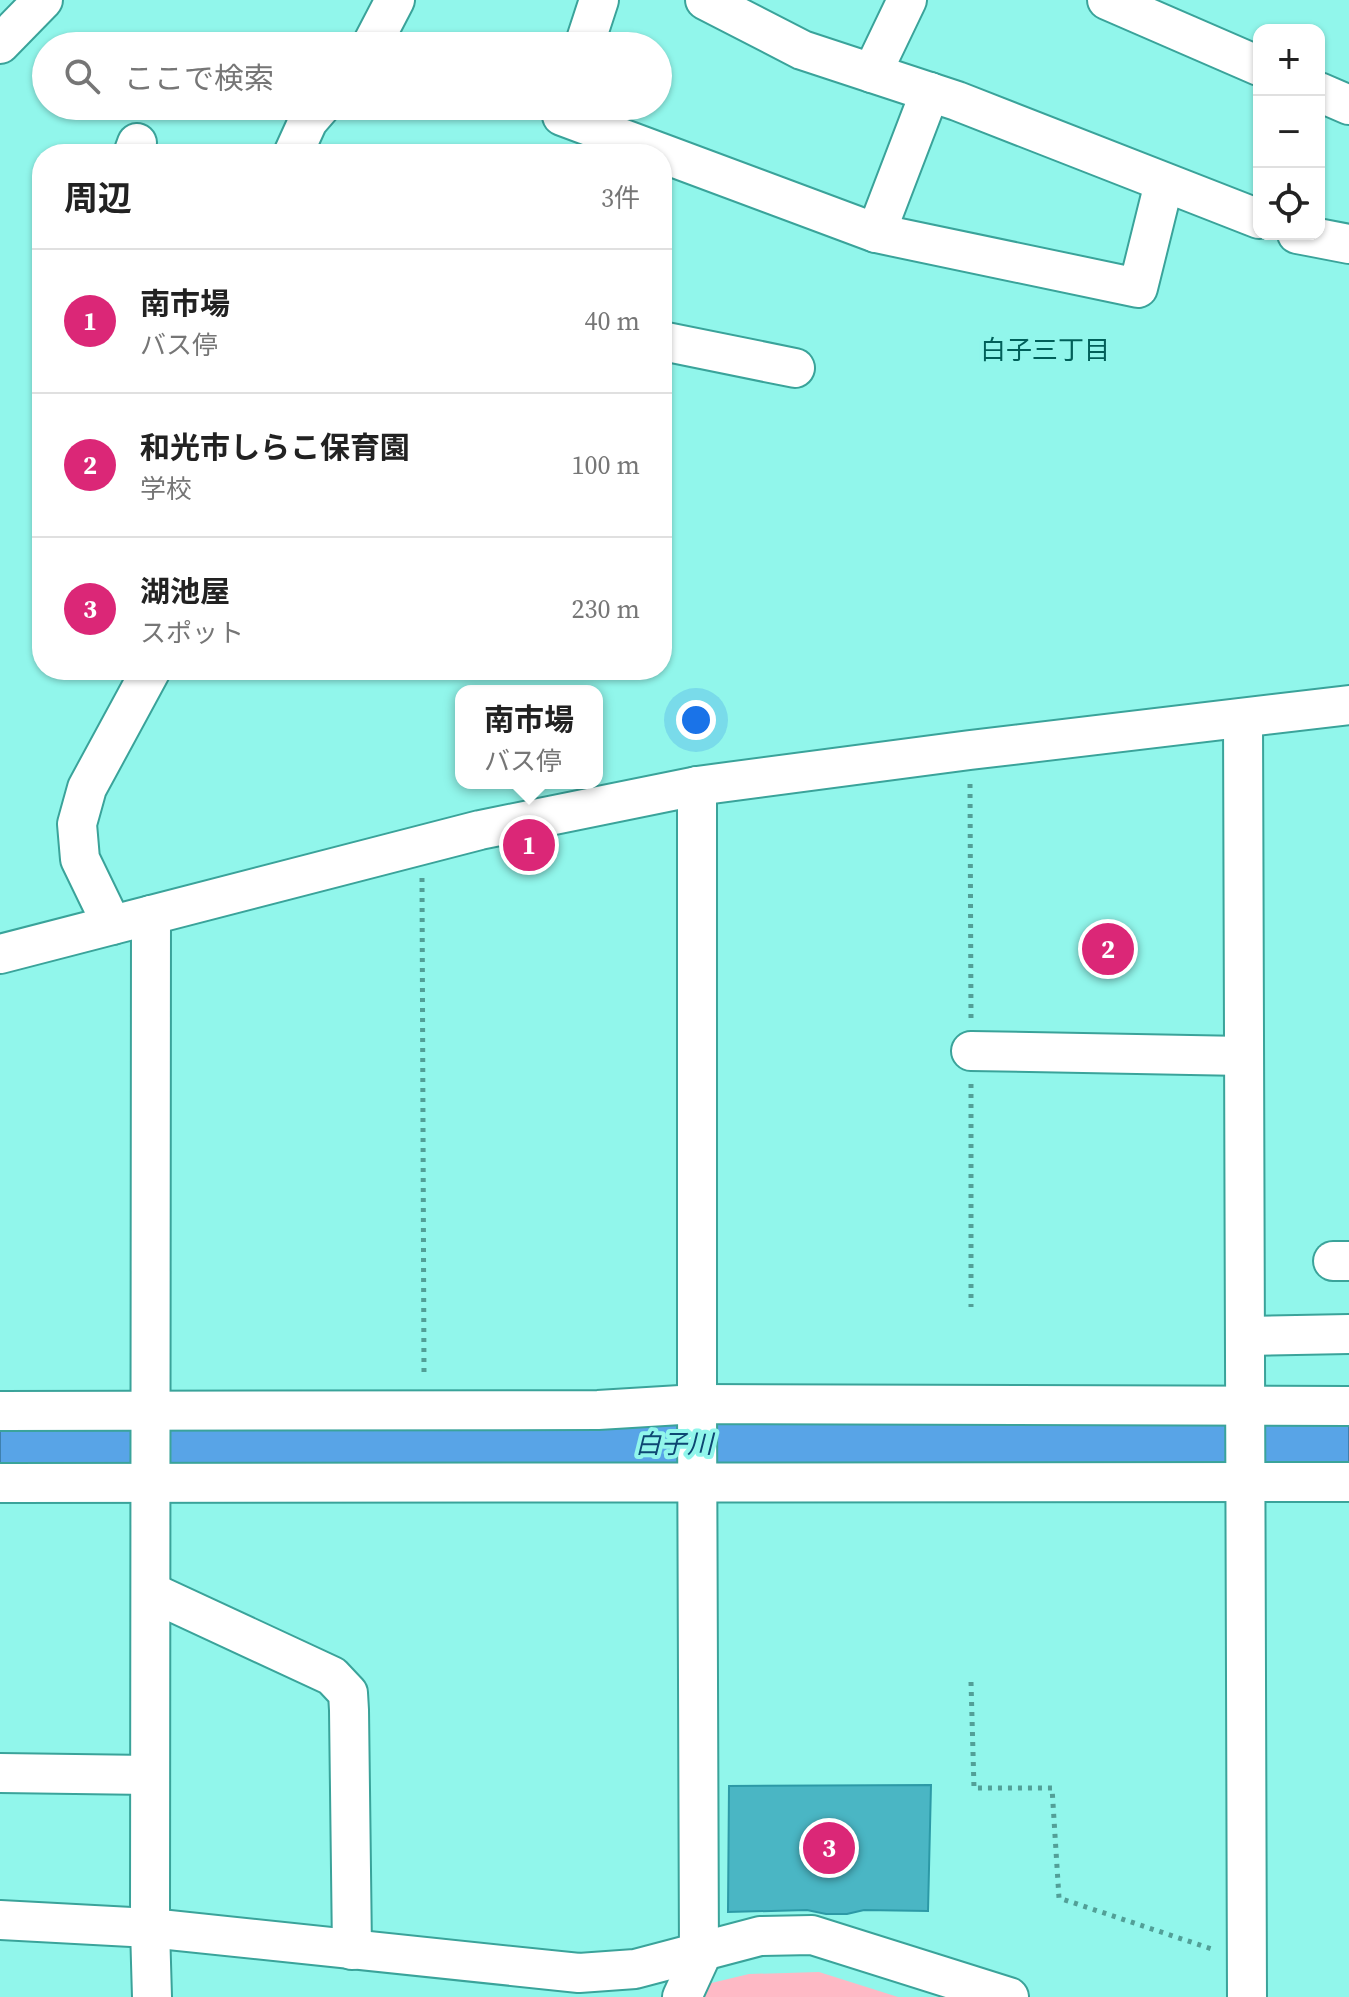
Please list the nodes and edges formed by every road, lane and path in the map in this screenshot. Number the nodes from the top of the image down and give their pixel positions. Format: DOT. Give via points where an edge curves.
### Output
graph roads {
  1 [pos="17,0"];
  2 [pos="43,0"];
  3 [pos="395,0"];
  4 [pos="599,0"];
  5 [pos="705,0"];
  6 [pos="907,0"];
  7 [pos="1107,0"];
  8 [pos="378,32"];
  9 [pos="589,32"];
  10 [pos="0,37"];
  11 [pos="0,44"];
  12 [pos="1253,63"];
  13 [pos="872,73"];
  14 [pos="930,92"];
  15 [pos="1325,95"];
  16 [pos="1349,105"];
  17 [pos="309,120"];
  18 [pos="572,120"];
  19 [pos="298,144"];
  20 [pos="632,144"];
  21 [pos="672,159"];
  22 [pos="1164,183"];
  23 [pos="1253,217"];
  24 [pos="876,233"];
  25 [pos="1325,239"];
  26 [pos="1349,244"];
  27 [pos="672,343"];
  28 [pos="795,368"];
  29 [pos="146,680"];
  30 [pos="1349,705"];
  31 [pos="1243,718"];
  32 [pos="697,786"];
  33 [pos="422,845"];
  34 [pos="151,915"];
  35 [pos="112,925"];
  36 [pos="1,952"];
  37 [pos="971,1051"];
  38 [pos="1244,1056"];
  39 [pos="1349,1334"];
  40 [pos="1245,1336"];
  41 [pos="1245,1406"];
  42 [pos="1349,1406"];
  43 [pos="697,1409"];
  44 [pos="424,1410"];
  45 [pos="0,1411"];
  46 [pos="150,1415"];
  47 [pos="697,1482"];
  48 [pos="1349,1482"];
  49 [pos="0,1483"];
  50 [pos="151,1483"];
  51 [pos="1246,1483"];
  52 [pos="151,1592"];
  53 [pos="971,1682"];
  54 [pos="0,1773"];
  55 [pos="150,1775"];
  56 [pos="0,1920"];
  57 [pos="150,1928"];
  58 [pos="352,1950"];
  59 [pos="699,1952"];
  60 [pos="1247,1979"];
  61 [pos="152,1997"];
  62 [pos="682,1997"];
  63 [pos="1009,1997"];
  1 -- 10 [label="street"];
  2 -- 11 [label="street"];
  3 -- 8 [label="street"];
  4 -- 9 [label="street"];
  5 -- 13 [label="street" via="802,50"];
  6 -- 13 [label="street"];
  7 -- 12 [label="street"];
  13 -- 14 [label="street"];
  14 -- 22 [label="street"];
  14 -- 24 [label="street"];
  15 -- 16 [label="street"];
  17 -- 19 [label="street"];
  18 -- 20 [label="street"];
  21 -- 24 [label="street"];
  22 -- 23 [label="street"];
  22 -- 24 [label="street" via="1138,288"];
  25 -- 26 [label="street"];
  27 -- 28 [label="street"];
  29 -- 35 [label="street" via="87,788 77,824 80,859"];
  30 -- 31 [label="street"];
  31 -- 32 [label="street"];
  31 -- 38 [label="street"];
  32 -- 33 [label="street"];
  32 -- 43 [label="street"];
  33 -- 34 [label="street"];
  33 -- 44 [label="path"];
  34 -- 35 [label="street"];
  34 -- 46 [label="street"];
  35 -- 36 [label="street"];
  37 -- 38 [label="street"];
  38 -- 40 [label="street"];
  39 -- 40 [label="street"];
  40 -- 41 [label="street"];
  41 -- 42 [label="street"];
  41 -- 43 [label="street"];
  41 -- 51 [label="street"];
  43 -- 44 [label="street"];
  43 -- 47 [label="street"];
  44 -- 46 [label="street"];
  45 -- 46 [label="street"];
  46 -- 50 [label="street"];
  47 -- 50 [label="street"];
  47 -- 51 [label="street"];
  47 -- 59 [label="street"];
  48 -- 51 [label="street"];
  49 -- 50 [label="street"];
  50 -- 52 [label="street"];
  51 -- 60 [label="street"];
  52 -- 55 [label="street"];
  52 -- 58 [label="street" via="332,1676 348,1693"];
  53 -- 60 [label="path" via="974,1788 1052,1788 1059,1898"];
  54 -- 55 [label="street"];
  55 -- 57 [label="street"];
  56 -- 57 [label="street"];
  57 -- 58 [label="street"];
  57 -- 61 [label="street"];
  58 -- 59 [label="street" via="579,1973 635,1969"];
  59 -- 62 [label="street"];
  59 -- 63 [label="street" via="760,1936 812,1935"];
}
